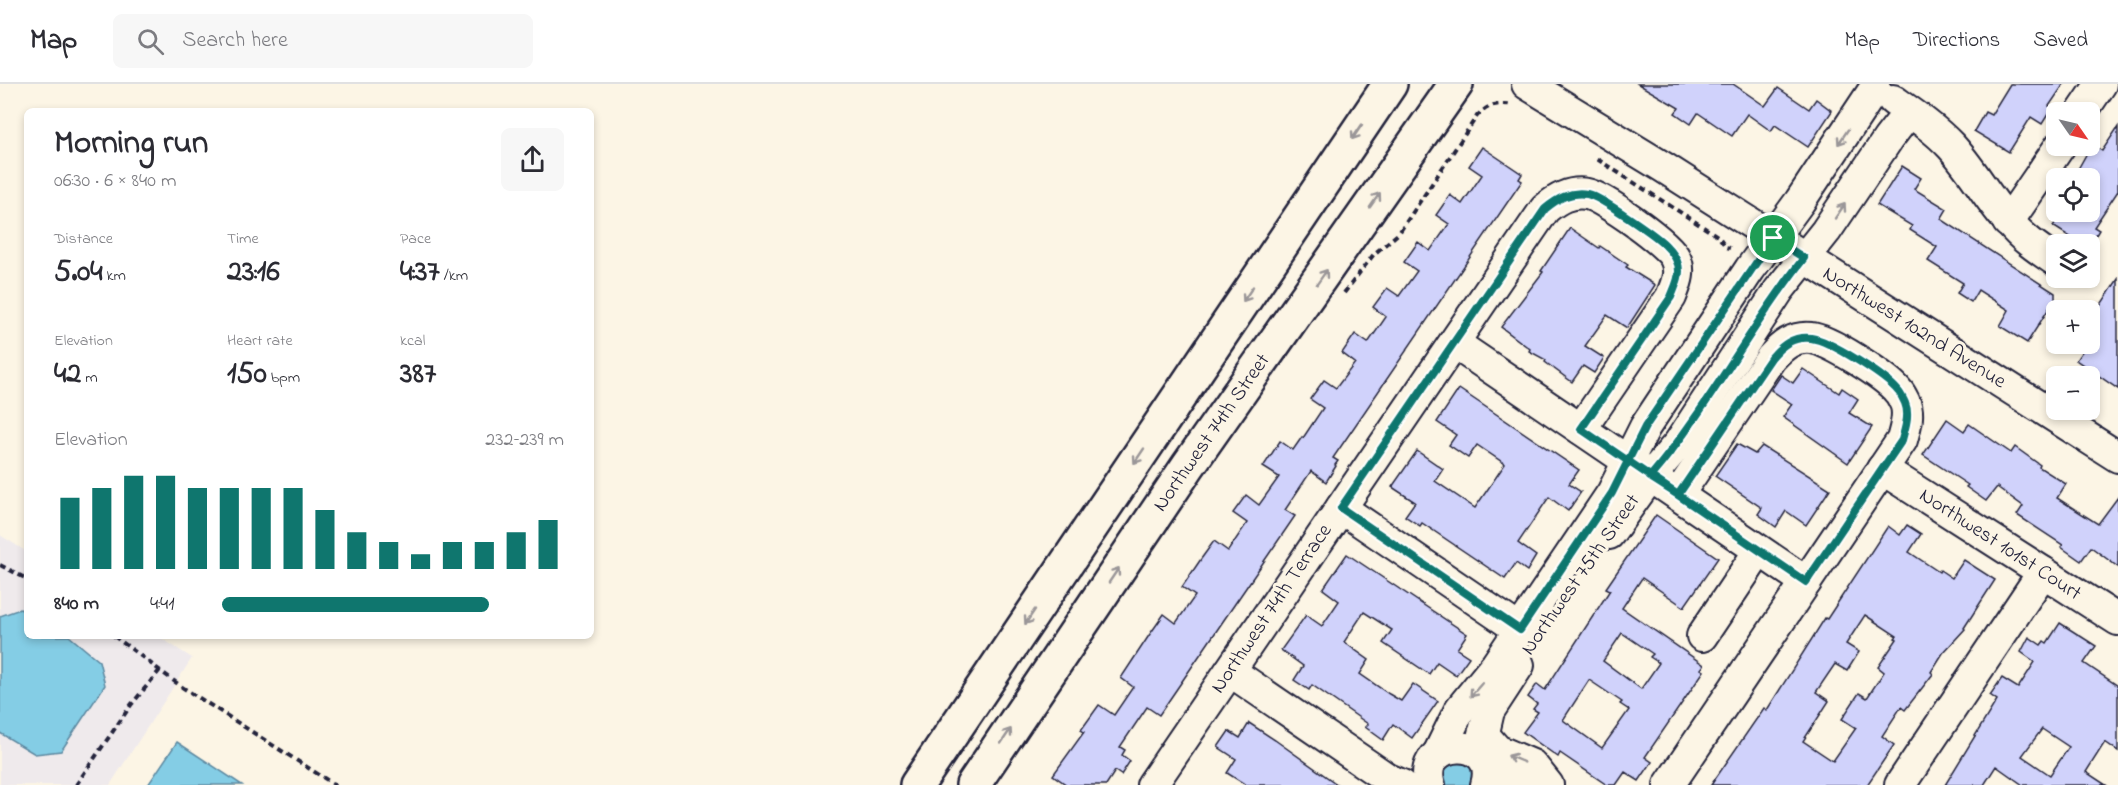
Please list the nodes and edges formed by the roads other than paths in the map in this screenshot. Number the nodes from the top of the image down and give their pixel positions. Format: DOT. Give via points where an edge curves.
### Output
graph roads {
  1 [pos="1390,84"];
  2 [pos="1456,84"];
  3 [pos="2101,84"];
  4 [pos="1872,86"];
  5 [pos="1521,95"];
  6 [pos="2089,102"];
  7 [pos="1909,111"];
  8 [pos="2053,156"];
  9 [pos="2008,222"];
  10 [pos="1773,238"];
  11 [pos="2046,254"];
  12 [pos="1804,258"];
  13 [pos="1454,343"];
  14 [pos="1662,402"];
  15 [pos="1691,424"];
  16 [pos="1581,429"];
  17 [pos="2113,448"];
  18 [pos="1639,469"];
  19 [pos="1882,469"];
  20 [pos="1678,495"];
  21 [pos="1341,508"];
  22 [pos="1759,550"];
  23 [pos="2043,572"];
  24 [pos="1806,582"];
  25 [pos="2118,620"];
  26 [pos="1520,630"];
  27 [pos="1702,636"];
  28 [pos="1230,671"];
  29 [pos="1481,744"];
  30 [pos="1433,767"];
  31 [pos="1372,768"];
  32 [pos="917,785"];
  33 [pos="973,785"];
  34 [pos="1152,785"];
  35 [pos="1402,785"];
  36 [pos="1486,785"];
  37 [pos="1496,785"];
  38 [pos="1547,785"];
  39 [pos="1669,785"];
  40 [pos="1900,785"];
  1 -- 32 [label="main road, one-way"];
  33 -- 2 [label="main road, Northwest 74th Street, one-way" via="1188,466"];
  3 -- 6 [label="street"];
  4 -- 7 [label="street"];
  4 -- 10 [label="street, Northwest 75th Street, one-way"];
  5 -- 10 [label="street, Northwest 102nd Avenue" via="1663,167"];
  7 -- 9 [label="street" via="1951,146"];
  12 -- 7 [label="street, Northwest 75th Street, one-way"];
  8 -- 9 [label="street"];
  9 -- 11 [label="street"];
  10 -- 12 [label="street, Northwest 102nd Avenue"];
  10 -- 14 [label="street, Northwest 75th Street"];
  12 -- 15 [label="street, Northwest 75th Street"];
  12 -- 17 [label="street, Northwest 102nd Avenue"];
  13 -- 16 [label="street"];
  13 -- 16 [label="street, Northwest 74th Terrace" via="1545,209 1571,194 1587,194 1603,201 1666,245 1679,270 1671,297"];
  13 -- 21 [label="street, Northwest 74th Terrace"];
  14 -- 15 [label="street"];
  14 -- 18 [label="street, Northwest 75th Street" via="1645,427"];
  15 -- 18 [label="street, Northwest 75th Street" via="1679,443"];
  16 -- 18 [label="street"];
  18 -- 20 [label="street"];
  18 -- 26 [label="street, Northwest 75th Street" via="1612,493"];
  18 -- 29 [label="street, Northwest 75th Street" via="1630,503 1489,711"];
  19 -- 20 [label="street" via="1902,440 1907,422 1906,406 1899,391 1826,341 1793,339 1771,358"];
  19 -- 23 [label="street, Northwest 101st Court"];
  19 -- 24 [label="street"];
  20 -- 22 [label="street"];
  21 -- 26 [label="street"];
  21 -- 28 [label="street, Northwest 74th Terrace"];
  22 -- 24 [label="street"];
  22 -- 27 [label="street"];
  23 -- 25 [label="street, Northwest 101st Court"];
  23 -- 40 [label="street"];
  24 -- 39 [label="street"];
  26 -- 30 [label="street, Northwest 75th Street, one-way" via="1460,709"];
  28 -- 31 [label="street"];
  28 -- 34 [label="street, Northwest 74th Terrace"];
  29 -- 30 [label="street" via="1471,749 1445,749"];
  29 -- 36 [label="street" via="1488,770"];
  38 -- 29 [label="street, one-way" via="1532,765"];
  30 -- 31 [label="street"];
  31 -- 35 [label="street"];
  37 -- 38 [label="street" via="1507,781"];
}
